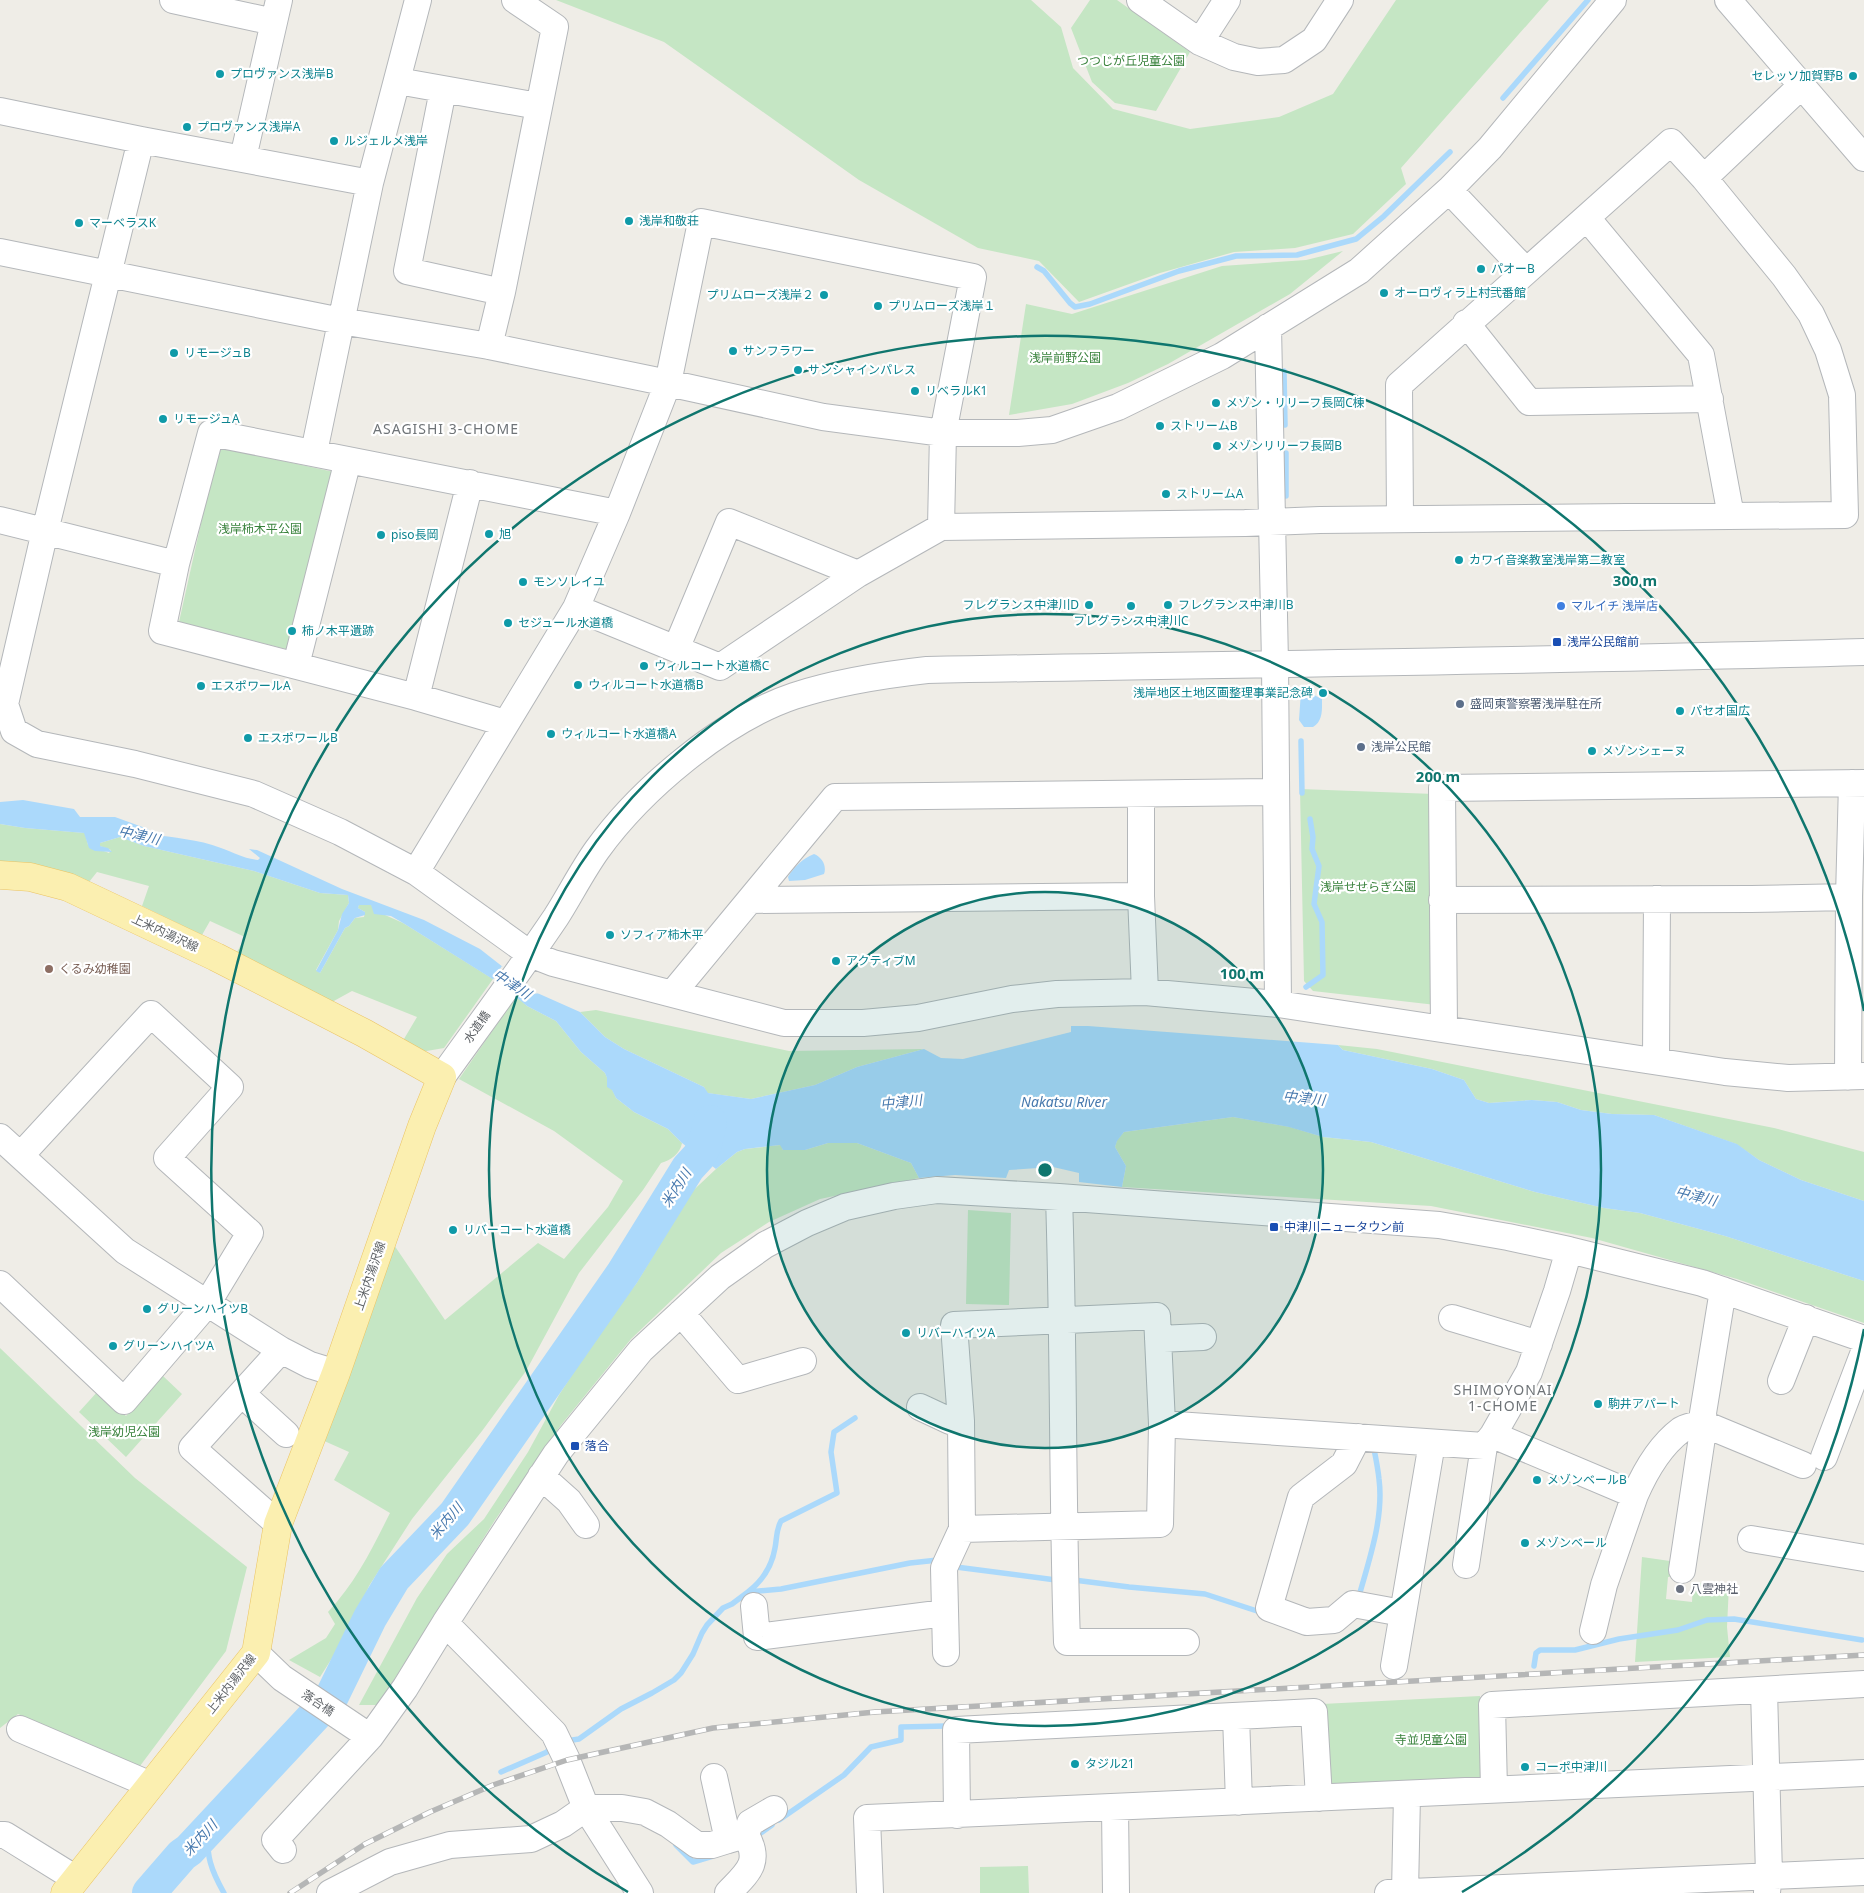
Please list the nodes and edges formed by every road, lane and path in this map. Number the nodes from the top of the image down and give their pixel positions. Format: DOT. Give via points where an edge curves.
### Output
graph roads {
  1 [pos="173,0"];
  2 [pos="418,0"];
  3 [pos="515,0"];
  4 [pos="1140,0"];
  5 [pos="1227,0"];
  6 [pos="1340,0"];
  7 [pos="1613,0"];
  8 [pos="1728,0"];
  9 [pos="277,11"];
  10 [pos="1200,42"];
  11 [pos="398,81"];
  12 [pos="1801,86"];
  13 [pos="443,90"];
  14 [pos="538,106"];
  15 [pos="0,111"];
  16 [pos="141,140"];
  17 [pos="243,158"];
  18 [pos="1864,158"];
  19 [pos="1704,178"];
  20 [pos="370,183"];
  21 [pos="1449,190"];
  22 [pos="1587,218"];
  23 [pos="0,252"];
  24 [pos="1526,271"];
  25 [pos="108,274"];
  26 [pos="502,292"];
  27 [pos="341,321"];
  28 [pos="1466,323"];
  29 [pos="1268,327"];
  30 [pos="489,346"];
  31 [pos="668,382"];
  32 [pos="1853,394"];
  33 [pos="1710,399"];
  34 [pos="943,433"];
  35 [pos="314,452"];
  36 [pos="348,460"];
  37 [pos="470,483"];
  38 [pos="617,512"];
  39 [pos="1731,516"];
  40 [pos="1400,518"];
  41 [pos="0,520"];
  42 [pos="1271,520"];
  43 [pos="941,527"];
  44 [pos="45,531"];
  45 [pos="176,564"];
  46 [pos="858,574"];
  47 [pos="576,608"];
  48 [pos="676,649"];
  49 [pos="1864,652"];
  50 [pos="1274,663"];
  51 [pos="296,665"];
  52 [pos="416,697"];
  53 [pos="505,723"];
  54 [pos="1858,783"];
  55 [pos="1275,792"];
  56 [pos="1141,795"];
  57 [pos="416,872"];
  58 [pos="0,875"];
  59 [pos="1141,896"];
  60 [pos="1849,896"];
  61 [pos="1657,899"];
  62 [pos="750,900"];
  63 [pos="1442,900"];
  64 [pos="530,954"];
  65 [pos="1145,992"];
  66 [pos="672,994"];
  67 [pos="1278,1004"];
  68 [pos="1444,1028"];
  69 [pos="1656,1060"];
  70 [pos="1856,1076"];
  71 [pos="442,1078"];
  72 [pos="0,1137"];
  73 [pos="21,1155"];
  74 [pos="1059,1198"];
  75 [pos="1569,1250"];
  76 [pos="0,1284"];
  77 [pos="1724,1290"];
  78 [pos="207,1304"];
  79 [pos="682,1313"];
  80 [pos="1452,1318"];
  81 [pos="1806,1318"];
  82 [pos="1062,1321"];
  83 [pos="1203,1337"];
  84 [pos="1158,1339"];
  85 [pos="1864,1339"];
  86 [pos="1539,1344"];
  87 [pos="281,1350"];
  88 [pos="1864,1352"];
  89 [pos="803,1362"];
  90 [pos="336,1373"];
  91 [pos="1781,1381"];
  92 [pos="242,1394"];
  93 [pos="920,1407"];
  94 [pos="962,1421"];
  95 [pos="1162,1424"];
  96 [pos="1704,1424"];
  97 [pos="286,1434"];
  98 [pos="1358,1437"];
  99 [pos="1489,1441"];
  100 [pos="1432,1442"];
  101 [pos="541,1476"];
  102 [pos="1635,1495"];
  103 [pos="278,1524"];
  104 [pos="586,1525"];
  105 [pos="1063,1526"];
  106 [pos="962,1529"];
  107 [pos="1751,1539"];
  108 [pos="1864,1558"];
  109 [pos="1466,1565"];
  110 [pos="1682,1570"];
  111 [pos="754,1606"];
  112 [pos="945,1613"];
  113 [pos="1402,1613"];
  114 [pos="445,1623"];
  115 [pos="1593,1631"];
  116 [pos="1186,1642"];
  117 [pos="256,1653"];
  118 [pos="946,1653"];
  119 [pos="1394,1666"];
  120 [pos="1864,1684"];
  121 [pos="1764,1690"];
  122 [pos="1236,1716"];
  123 [pos="20,1729"];
  124 [pos="362,1732"];
  125 [pos="1864,1773"];
  126 [pos="714,1777"];
  127 [pos="1766,1777"];
  128 [pos="151,1785"];
  129 [pos="1494,1790"];
  130 [pos="1408,1795"];
  131 [pos="1319,1798"];
  132 [pos="1239,1802"];
  133 [pos="1115,1807"];
  134 [pos="586,1808"];
  135 [pos="774,1809"];
  136 [pos="957,1815"];
  137 [pos="0,1835"];
  138 [pos="737,1837"];
  139 [pos="283,1850"];
  140 [pos="1864,1872"];
  141 [pos="1768,1884"];
  142 [pos="71,1886"];
  143 [pos="1566,1889"];
  144 [pos="330,1893"];
  145 [pos="640,1893"];
  146 [pos="728,1893"];
  147 [pos="870,1893"];
  148 [pos="1116,1893"];
  149 [pos="1397,1893"];
  1 -- 9 [label="street"];
  2 -- 11 [label="street"];
  3 -- 14 [label="street" via="554,27"];
  4 -- 10 [label="street"];
  5 -- 10 [label="street"];
  6 -- 10 [label="street" via="1314,40 1284,60 1258,62 1234,57"];
  7 -- 21 [label="street" via="1522,111"];
  8 -- 12 [label="street"];
  9 -- 17 [label="street"];
  11 -- 13 [label="street"];
  11 -- 20 [label="street"];
  12 -- 18 [label="street"];
  12 -- 19 [label="street"];
  13 -- 14 [label="street"];
  13 -- 26 [label="street" via="407,271"];
  14 -- 26 [label="street"];
  15 -- 16 [label="street"];
  16 -- 17 [label="street"];
  16 -- 25 [label="street"];
  17 -- 20 [label="street"];
  19 -- 22 [label="street" via="1671,142"];
  19 -- 32 [label="street" via="1811,314"];
  20 -- 27 [label="street"];
  21 -- 24 [label="street"];
  21 -- 29 [label="street" via="1359,271"];
  22 -- 24 [label="street"];
  22 -- 33 [label="street" via="1701,355"];
  23 -- 25 [label="street"];
  24 -- 28 [label="street"];
  25 -- 27 [label="street"];
  25 -- 44 [label="street"];
  26 -- 30 [label="street"];
  27 -- 30 [label="street"];
  27 -- 35 [label="street"];
  28 -- 33 [label="street" via="1528,402"];
  28 -- 40 [label="street" via="1400,385"];
  29 -- 34 [label="street" via="1222,356 1118,407 1081,421 1052,430 1018,433"];
  29 -- 42 [label="street"];
  30 -- 31 [label="street"];
  31 -- 34 [label="street" via="823,417"];
  31 -- 34 [label="street" via="701,222 973,277"];
  31 -- 38 [label="street"];
  32 -- 39 [label="street" via="1845,515"];
  33 -- 39 [label="street"];
  34 -- 43 [label="street"];
  35 -- 36 [label="street"];
  35 -- 45 [label="street" via="211,433"];
  36 -- 37 [label="street"];
  36 -- 51 [label="street"];
  37 -- 38 [label="street"];
  37 -- 52 [label="street"];
  38 -- 47 [label="street"];
  39 -- 40 [label="street"];
  40 -- 42 [label="street"];
  41 -- 44 [label="street"];
  42 -- 43 [label="street"];
  42 -- 50 [label="street"];
  43 -- 46 [label="street"];
  44 -- 45 [label="street"];
  44 -- 57 [label="street" via="5,704 14,731 36,744 135,764 254,794 340,832"];
  45 -- 51 [label="street" via="162,631"];
  46 -- 48 [label="street" via="720,667"];
  46 -- 48 [label="street" via="729,522"];
  47 -- 48 [label="street"];
  47 -- 53 [label="street"];
  49 -- 50 [label="street, 水道橋"];
  50 -- 55 [label="street"];
  50 -- 64 [label="street, 水道橋" via="927,670 838,684 793,697 716,737 652,789 597,850"];
  51 -- 52 [label="street"];
  52 -- 53 [label="street"];
  53 -- 57 [label="street"];
  54 -- 60 [label="street"];
  54 -- 63 [label="street" via="1442,788"];
  55 -- 56 [label="street"];
  55 -- 67 [label="street"];
  56 -- 59 [label="street"];
  56 -- 62 [label="street" via="835,797"];
  57 -- 64 [label="street"];
  58 -- 71 [label="main road, 上米内湯沢線" via="30,877 68,887 216,957 364,1033"];
  59 -- 62 [label="street"];
  59 -- 65 [label="street"];
  60 -- 61 [label="street"];
  60 -- 70 [label="street"];
  61 -- 63 [label="street"];
  61 -- 69 [label="street"];
  62 -- 66 [label="street"];
  63 -- 68 [label="street"];
  64 -- 66 [label="street"];
  64 -- 71 [label="street, 水道橋"];
  65 -- 66 [label="street" via="1057,994 1012,999 918,1018 872,1022 784,1023"];
  65 -- 67 [label="street"];
  67 -- 68 [label="street"];
  68 -- 69 [label="street"];
  69 -- 70 [label="street" via="1725,1072 1788,1078"];
  71 -- 90 [label="main road, 上米内湯沢線" via="422,1126"];
  72 -- 73 [label="street"];
  73 -- 78 [label="street" via="125,1251"];
  73 -- 78 [label="street" via="152,1014 230,1087 167,1158 250,1233"];
  74 -- 75 [label="street" via="1439,1225"];
  74 -- 79 [label="street" via="937,1190 845,1207 765,1245 720,1277"];
  74 -- 82 [label="street"];
  75 -- 77 [label="street"];
  75 -- 86 [label="street"];
  76 -- 78 [label="street" via="124,1400"];
  77 -- 81 [label="street"];
  77 -- 96 [label="street" via="1703,1413"];
  78 -- 87 [label="street"];
  79 -- 89 [label="street" via="738,1380"];
  79 -- 101 [label="street" via="640,1350"];
  80 -- 86 [label="street"];
  81 -- 85 [label="street"];
  81 -- 91 [label="street"];
  82 -- 84 [label="street" via="1157,1316"];
  82 -- 94 [label="street" via="954,1325"];
  82 -- 105 [label="street"];
  83 -- 84 [label="street"];
  84 -- 95 [label="street"];
  86 -- 99 [label="street" via="1528,1372"];
  87 -- 90 [label="street" via="310,1365"];
  87 -- 92 [label="street"];
  88 -- 96 [label="street" via="1814,1461"];
  90 -- 103 [label="main road, 上米内湯沢線"];
  92 -- 97 [label="street"];
  92 -- 103 [label="street" via="192,1448"];
  93 -- 94 [label="street" via="950,1420"];
  94 -- 106 [label="street"];
  95 -- 98 [label="street"];
  95 -- 105 [label="street" via="1160,1524"];
  96 -- 102 [label="street" via="1682,1429 1664,1447"];
  96 -- 110 [label="street"];
  98 -- 100 [label="street"];
  98 -- 113 [label="street" via="1344,1464 1301,1497 1269,1608 1307,1622 1334,1620 1353,1604"];
  99 -- 100 [label="street"];
  99 -- 102 [label="street"];
  99 -- 109 [label="street"];
  100 -- 113 [label="street"];
  101 -- 104 [label="street" via="569,1501"];
  101 -- 114 [label="street"];
  102 -- 115 [label="street" via="1604,1585"];
  103 -- 117 [label="main road, 上米内湯沢線"];
  105 -- 106 [label="street"];
  105 -- 116 [label="street" via="1068,1642"];
  106 -- 112 [label="street" via="944,1568"];
  107 -- 108 [label="street"];
  111 -- 112 [label="street" via="757,1637"];
  112 -- 118 [label="street"];
  113 -- 119 [label="street"];
  114 -- 124 [label="street" via="405,1688"];
  114 -- 134 [label="street" via="554,1733"];
  117 -- 124 [label="street, 落合橋" via="282,1678"];
  117 -- 128 [label="main road, 上米内湯沢線"];
  120 -- 121 [label="street"];
  121 -- 127 [label="street"];
  121 -- 129 [label="street" via="1492,1705"];
  122 -- 131 [label="street" via="1314,1712"];
  122 -- 132 [label="street"];
  122 -- 136 [label="street" via="956,1730"];
  123 -- 128 [label="street"];
  124 -- 139 [label="street" via="345,1767 275,1840"];
  125 -- 127 [label="street"];
  126 -- 138 [label="street"];
  127 -- 129 [label="street"];
  127 -- 141 [label="street"];
  128 -- 142 [label="main road, 上米内湯沢線"];
  129 -- 130 [label="street"];
  130 -- 131 [label="street"];
  130 -- 149 [label="street"];
  131 -- 132 [label="street"];
  132 -- 133 [label="street"];
  133 -- 136 [label="street"];
  133 -- 148 [label="street"];
  134 -- 138 [label="street" via="645,1812 697,1845 712,1845"];
  134 -- 144 [label="street" via="563,1824 531,1839 450,1845 390,1862"];
  134 -- 145 [label="street"];
  135 -- 138 [label="street" via="750,1823"];
  136 -- 147 [label="street" via="867,1818"];
  137 -- 142 [label="street" via="5,1835"];
  138 -- 146 [label="street" via="753,1848 752,1866"];
  140 -- 141 [label="street"];
  141 -- 143 [label="street"];
  143 -- 149 [label="street"];
}
